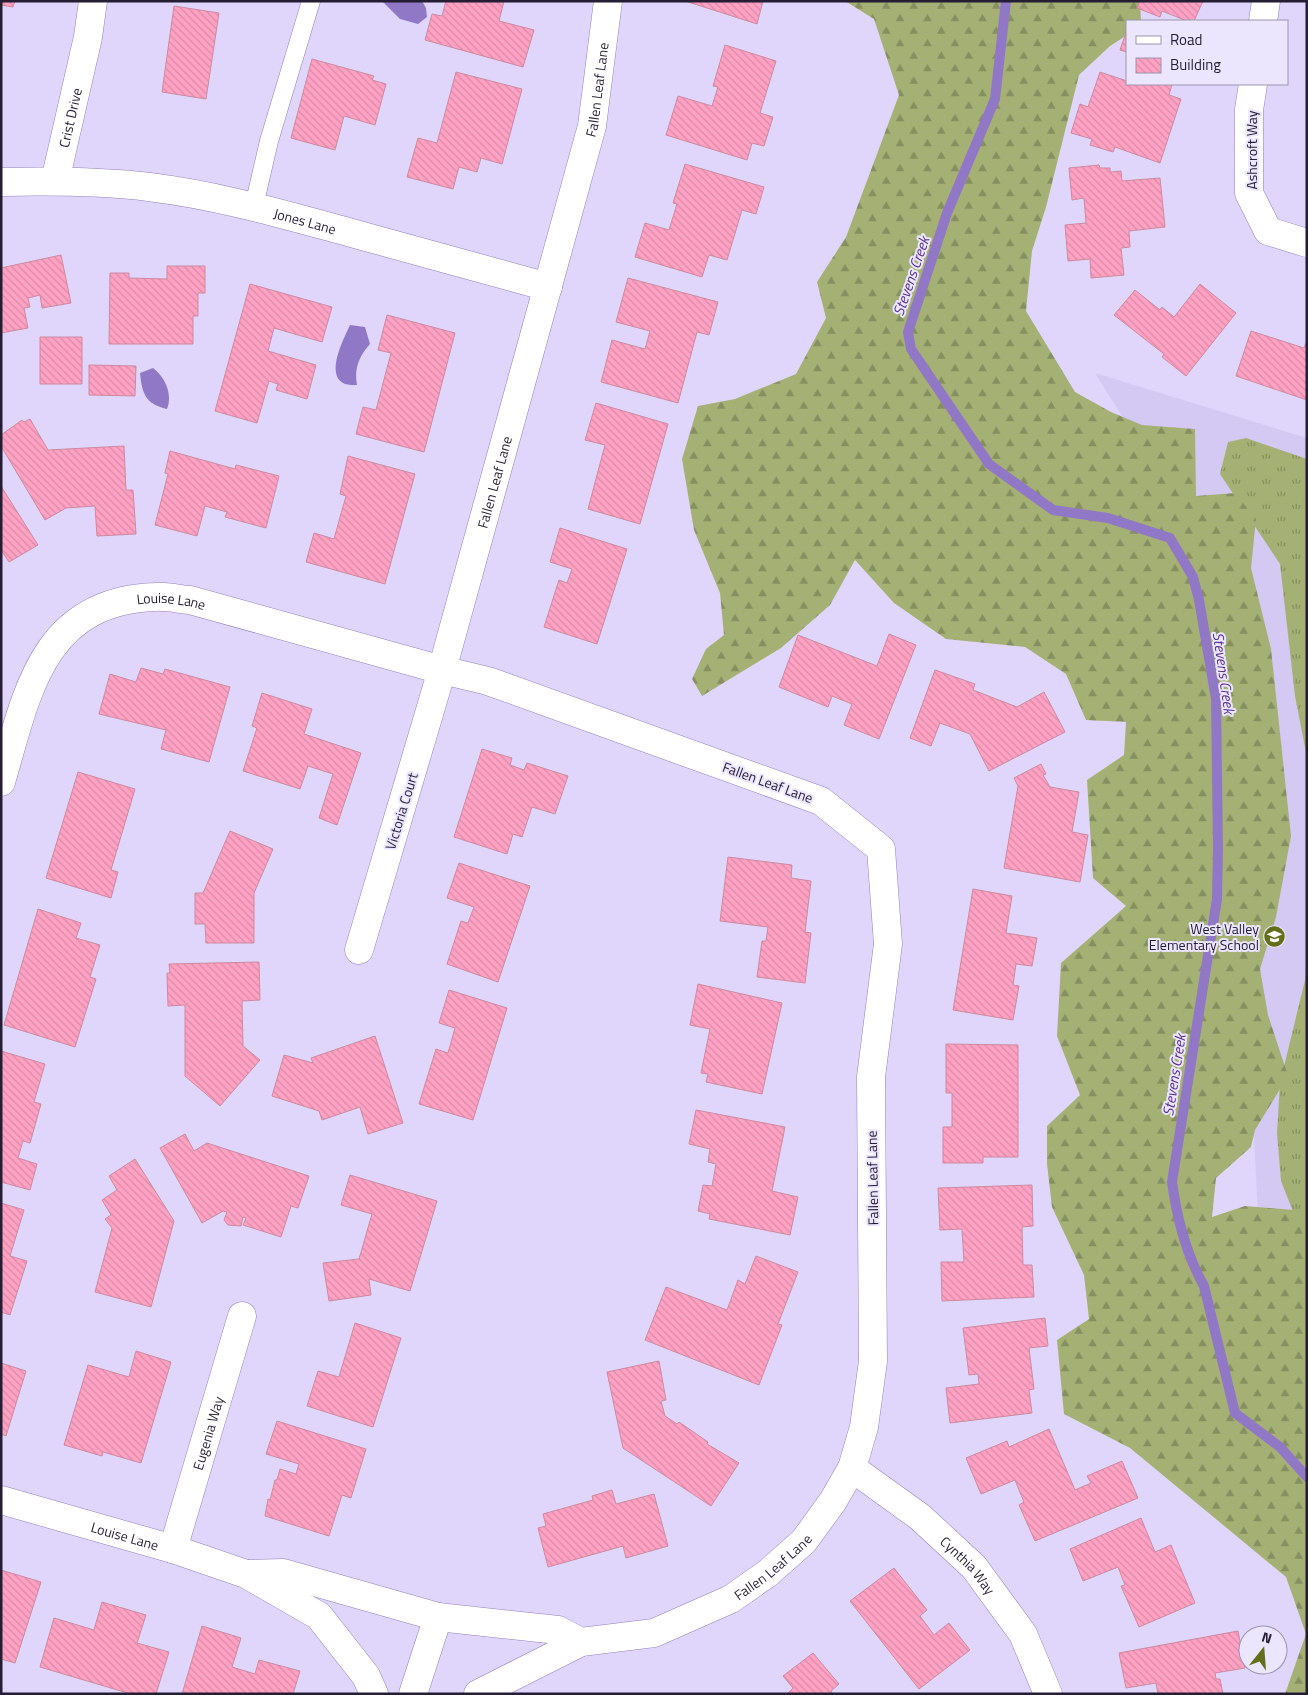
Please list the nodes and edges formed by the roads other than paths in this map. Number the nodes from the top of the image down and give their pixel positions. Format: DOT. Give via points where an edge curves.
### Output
graph roads {
  1 [pos="93,1"];
  2 [pos="311,1"];
  3 [pos="608,1"];
  4 [pos="1266,1"];
  5 [pos="1263,20"];
  6 [pos="1253,85"];
  7 [pos="55,181"];
  8 [pos="1,182"];
  9 [pos="254,206"];
  10 [pos="1307,243"];
  11 [pos="548,288"];
  12 [pos="442,670"];
  13 [pos="1,782"];
  14 [pos="359,950"];
  15 [pos="242,1316"];
  16 [pos="852,1468"];
  17 [pos="1,1500"];
  18 [pos="173,1548"];
  19 [pos="246,1574"];
  20 [pos="438,1617"];
  21 [pos="581,1642"];
  22 [pos="374,1694"];
  23 [pos="413,1694"];
  24 [pos="478,1694"];
  25 [pos="1048,1694"];
  1 -- 7 [label="street, Crist Drive"];
  2 -- 9 [label="lane" via="269,141"];
  3 -- 11 [label="street, Fallen Leaf Lane" via="592,126"];
  4 -- 5 [label="street"];
  6 -- 10 [label="street, Ashcroft Way" via="1249,110 1250,193 1268,231"];
  7 -- 8 [label="street"];
  7 -- 9 [label="street, Jones Lane" via="148,187"];
  9 -- 11 [label="street, Jones Lane"];
  11 -- 12 [label="street, Fallen Leaf Lane"];
  12 -- 13 [label="street, Louise Lane" via="190,600 156,596 122,601 92,612 66,630 46,653 30,689"];
  12 -- 14 [label="street, Victoria Court"];
  12 -- 16 [label="street, Fallen Leaf Lane" via="488,681 821,801 882,849 888,944 870,1077 872,1361 864,1427"];
  15 -- 18 [label="street, Eugenia Way"];
  16 -- 21 [label="street, Fallen Leaf Lane" via="804,1541 768,1573 731,1599 654,1633"];
  16 -- 25 [label="street, Cynthia Way" via="920,1517 974,1567 1023,1634"];
  17 -- 18 [label="street, Louise Lane"];
  18 -- 19 [label="street, Louise Lane"];
  19 -- 20 [label="street, Louise Lane" via="283,1573"];
  19 -- 22 [label="street, Louise Lane" via="319,1616 366,1676"];
  20 -- 21 [label="street" via="558,1630"];
  20 -- 23 [label="street"];
  21 -- 24 [label="street, Fallen Leaf Lane"];
}
